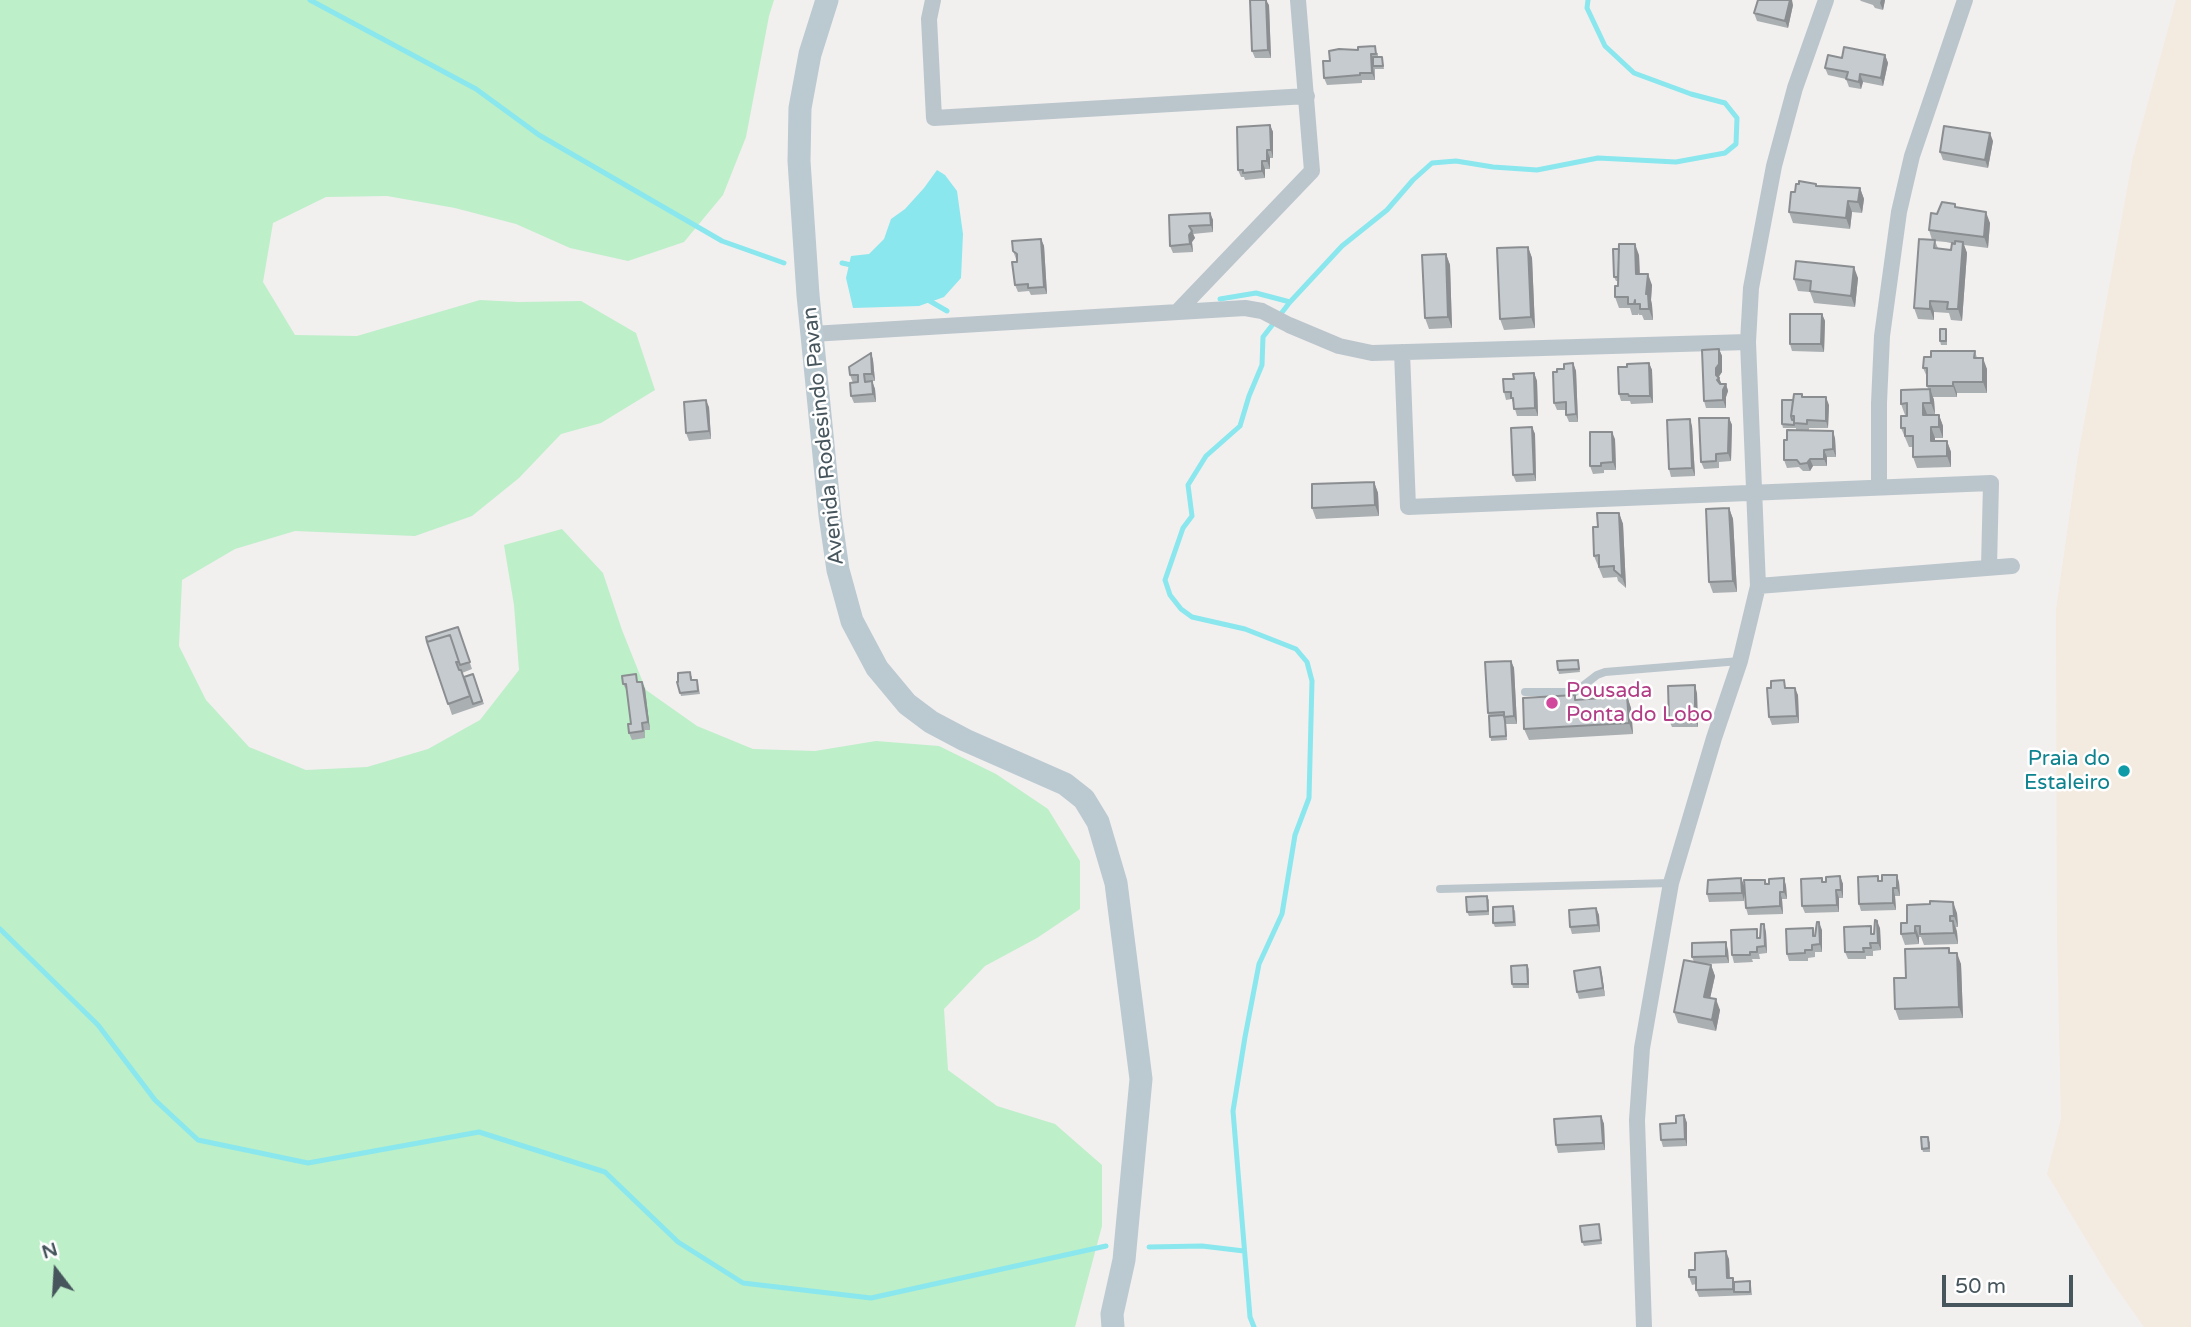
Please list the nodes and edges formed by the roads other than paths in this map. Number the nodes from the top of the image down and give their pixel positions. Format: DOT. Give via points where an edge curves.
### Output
graph roads {
  1 [pos="827,0"];
  2 [pos="933,0"];
  3 [pos="1298,0"];
  4 [pos="1826,0"];
  5 [pos="1965,0"];
  6 [pos="1307,96"];
  7 [pos="1177,312"];
  8 [pos="813,339"];
  9 [pos="1748,342"];
  10 [pos="1402,352"];
  11 [pos="1879,487"];
  12 [pos="1754,493"];
  13 [pos="2012,565"];
  14 [pos="1989,566"];
  15 [pos="1759,586"];
  16 [pos="1740,661"];
  17 [pos="1525,692"];
  18 [pos="1671,883"];
  19 [pos="1440,889"];
  20 [pos="1113,1327"];
  21 [pos="1644,1327"];
  1 -- 8 [label="main road, Avenida Rodesindo Pavan" via="800,108 799,161"];
  2 -- 6 [label="street" via="929,19 934,118"];
  3 -- 6 [label="street"];
  4 -- 9 [label="street" via="1774,166 1751,288"];
  5 -- 11 [label="street" via="1912,156 1899,212 1882,336"];
  6 -- 7 [label="street" via="1312,171"];
  7 -- 8 [label="street" via="879,329"];
  7 -- 10 [label="street" via="1262,311 1339,346 1372,353"];
  8 -- 20 [label="main road, Avenida Rodesindo Pavan" via="838,570 852,621 877,668 907,704 931,722 1065,784 1084,799 1098,822 1116,883 1141,1079"];
  9 -- 10 [label="street"];
  9 -- 12 [label="street"];
  10 -- 12 [label="street" via="1408,507"];
  11 -- 12 [label="street"];
  11 -- 14 [label="street" via="1991,484"];
  12 -- 15 [label="street"];
  13 -- 14 [label="street"];
  14 -- 15 [label="street"];
  15 -- 16 [label="street"];
  16 -- 17 [label="lane" via="1605,672 1575,692"];
  16 -- 18 [label="street"];
  18 -- 19 [label="lane"];
  18 -- 21 [label="street" via="1642,1048 1637,1119"];
}
